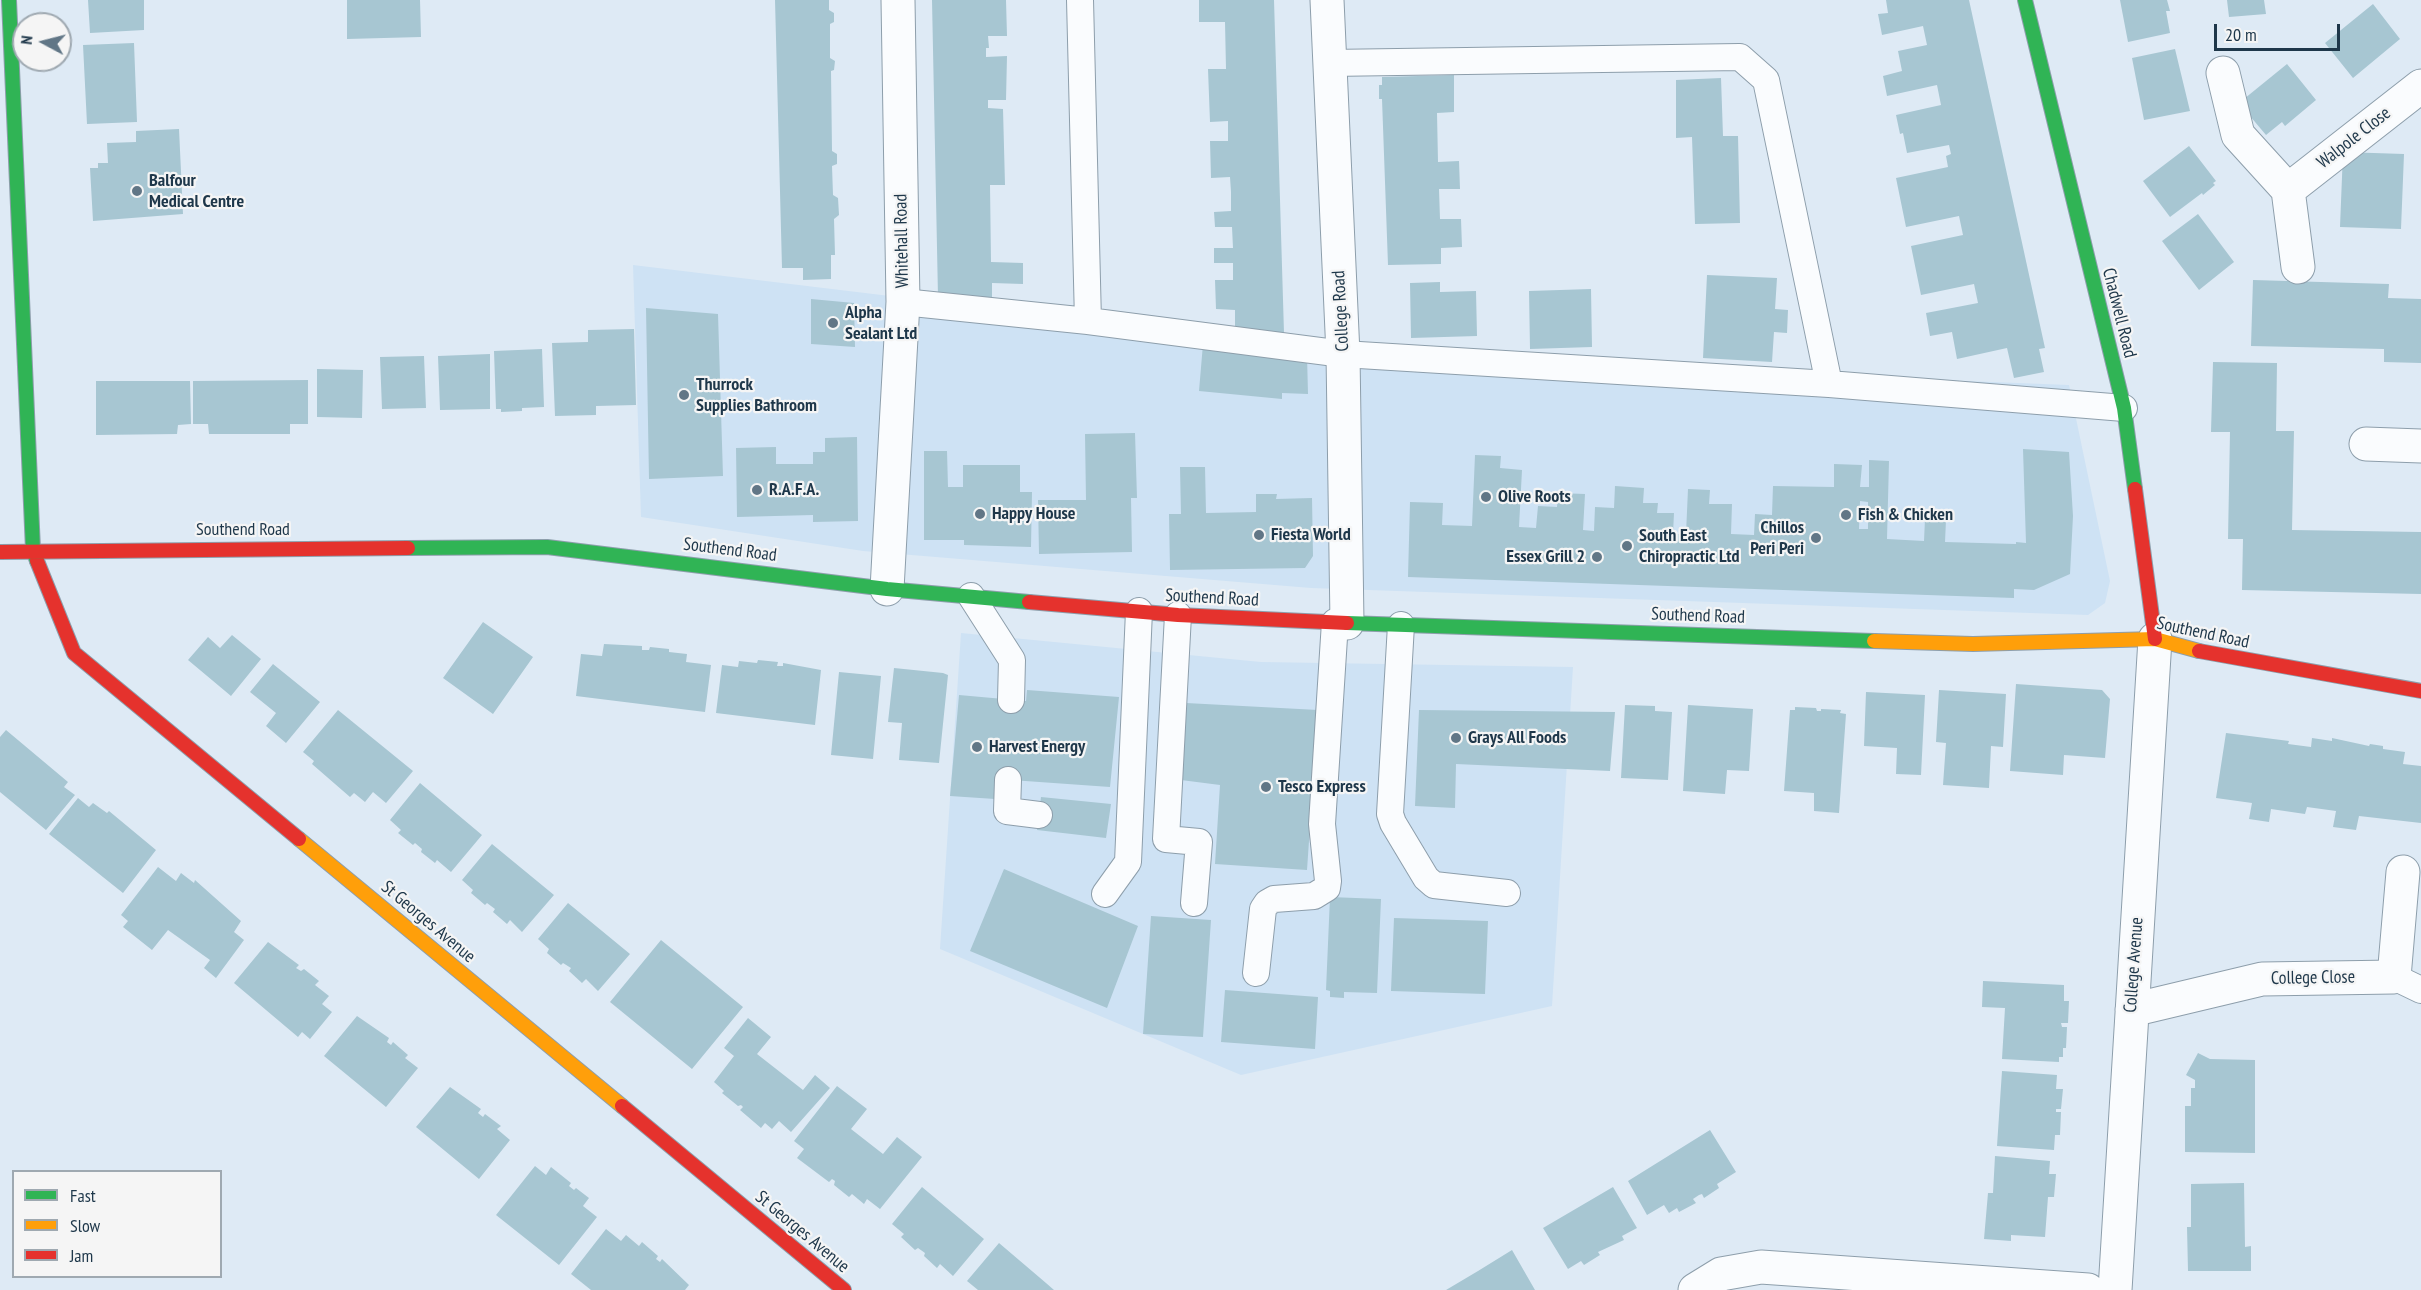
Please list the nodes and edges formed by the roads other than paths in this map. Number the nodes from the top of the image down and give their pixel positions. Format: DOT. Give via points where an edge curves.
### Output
graph roads {
  1 [pos="9,0"];
  2 [pos="898,0"];
  3 [pos="1080,0"];
  4 [pos="1327,0"];
  5 [pos="2025,0"];
  6 [pos="1329,63"];
  7 [pos="2223,73"];
  8 [pos="2421,86"];
  9 [pos="2288,190"];
  10 [pos="2298,267"];
  11 [pos="903,302"];
  12 [pos="1088,321"];
  13 [pos="1343,354"];
  14 [pos="1828,384"];
  15 [pos="2124,408"];
  16 [pos="2366,444"];
  17 [pos="2421,446"];
  18 [pos="33,550"];
  19 [pos="0,552"];
  20 [pos="887,589"];
  21 [pos="971,596"];
  22 [pos="1139,611"];
  23 [pos="1178,615"];
  24 [pos="1341,622"];
  25 [pos="1401,625"];
  26 [pos="2154,639"];
  27 [pos="2421,692"];
  28 [pos="1011,700"];
  29 [pos="1008,780"];
  30 [pos="1039,815"];
  31 [pos="2403,872"];
  32 [pos="1507,893"];
  33 [pos="1105,894"];
  34 [pos="1194,903"];
  35 [pos="1256,973"];
  36 [pos="2408,984"];
  37 [pos="2132,1010"];
  38 [pos="844,1290"];
  39 [pos="1695,1290"];
  40 [pos="2088,1290"];
  41 [pos="2115,1290"];
  1 -- 18 [label="main road, St Georges Avenue"];
  2 -- 11 [label="street, Whitehall Road"];
  3 -- 12 [label="lane"];
  4 -- 6 [label="street, College Road"];
  5 -- 15 [label="main road, Chadwell Road"];
  6 -- 13 [label="street, College Road"];
  6 -- 14 [label="lane" via="1740,57 1766,80"];
  7 -- 9 [label="street" via="2238,135"];
  8 -- 9 [label="street, Walpole Close"];
  9 -- 10 [label="street"];
  11 -- 12 [label="lane"];
  11 -- 20 [label="street, Whitehall Road"];
  12 -- 13 [label="lane"];
  13 -- 14 [label="lane"];
  13 -- 24 [label="street, College Road"];
  14 -- 15 [label="lane"];
  15 -- 26 [label="main road, Chadwell Road"];
  16 -- 17 [label="street"];
  18 -- 19 [label="main road, Southend Road"];
  18 -- 20 [label="main road, Southend Road" via="547,547"];
  18 -- 38 [label="main road, St Georges Avenue" via="74,653"];
  20 -- 21 [label="main road, Southend Road"];
  21 -- 22 [label="main road, Southend Road"];
  21 -- 28 [label="lane" via="1012,660"];
  22 -- 23 [label="main road, Southend Road"];
  22 -- 33 [label="lane" via="1121,775 1119,821 1128,862"];
  23 -- 24 [label="main road, Southend Road"];
  23 -- 34 [label="lane" via="1166,839 1199,842"];
  24 -- 25 [label="main road, Southend Road"];
  24 -- 35 [label="lane" via="1322,824 1329,881 1327,888 1314,896 1267,903 1263,909"];
  25 -- 26 [label="main road, Southend Road" via="1972,644"];
  25 -- 32 [label="lane" via="1390,814 1393,823 1434,885"];
  26 -- 27 [label="main road, Southend Road" via="2219,656"];
  26 -- 37 [label="street, College Avenue"];
  29 -- 30 [label="lane" via="1007,811"];
  31 -- 36 [label="street, College Close"];
  36 -- 37 [label="street, College Close" via="2262,979"];
  37 -- 41 [label="street, College Avenue"];
  39 -- 40 [label="street" via="1722,1274 1761,1267"];
}
